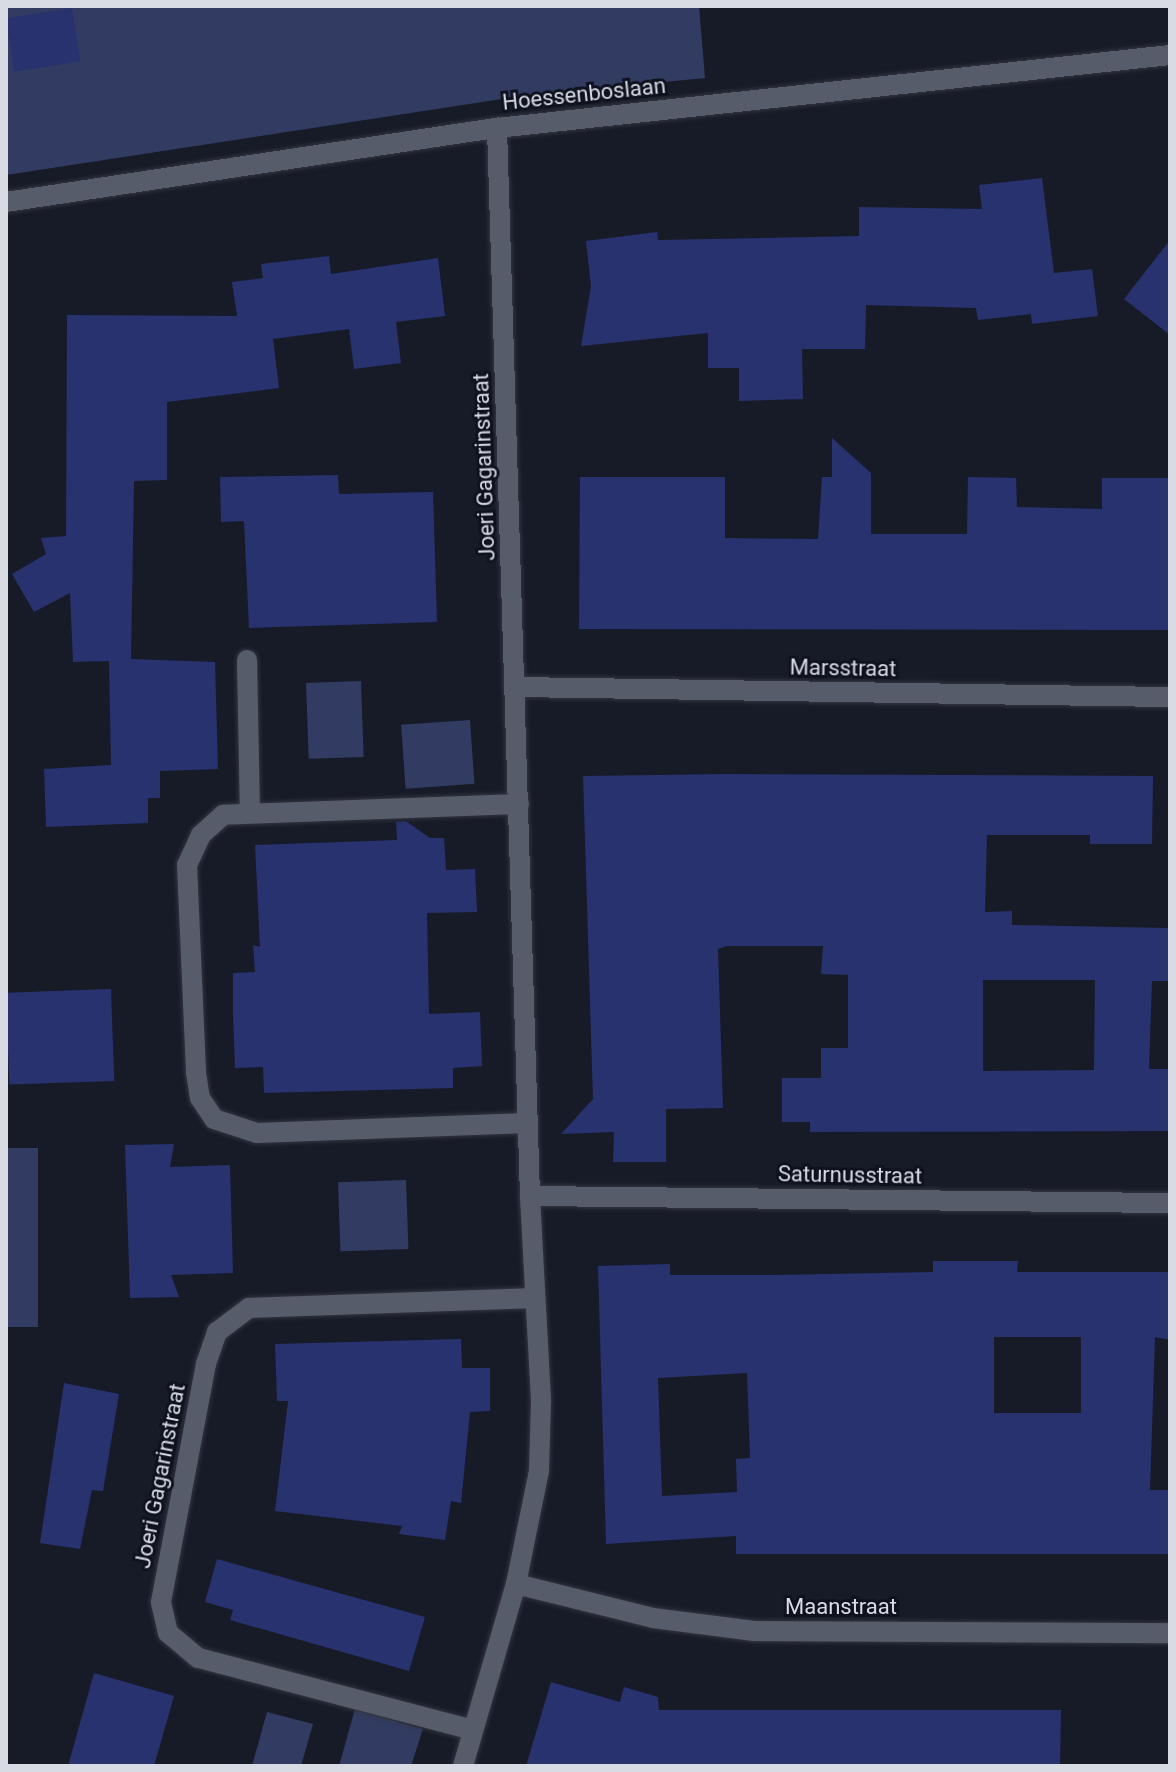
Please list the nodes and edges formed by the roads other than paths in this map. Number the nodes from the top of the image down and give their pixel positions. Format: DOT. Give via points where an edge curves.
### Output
graph roads {
  1 [pos="1170,55"];
  2 [pos="497,128"];
  3 [pos="6,202"];
  4 [pos="247,660"];
  5 [pos="516,687"];
  6 [pos="1170,697"];
  7 [pos="519,804"];
  8 [pos="250,811"];
  9 [pos="528,1123"];
  10 [pos="530,1196"];
  11 [pos="1170,1203"];
  12 [pos="534,1298"];
  13 [pos="516,1584"];
  14 [pos="1170,1633"];
  15 [pos="473,1730"];
  16 [pos="463,1766"];
  1 -- 2 [label="street, Hoessenboslaan"];
  2 -- 3 [label="street, Hoessenboslaan"];
  2 -- 5 [label="street, Joeri Gagarinstraat"];
  4 -- 8 [label="street"];
  5 -- 6 [label="street, Marsstraat"];
  5 -- 7 [label="street, Joeri Gagarinstraat"];
  7 -- 8 [label="street"];
  7 -- 9 [label="street, Joeri Gagarinstraat"];
  8 -- 9 [label="street" via="223,815 201,835 187,865 196,1073 200,1098 214,1119 257,1133"];
  9 -- 10 [label="street, Joeri Gagarinstraat"];
  10 -- 11 [label="street, Saturnusstraat"];
  10 -- 12 [label="street, Joeri Gagarinstraat"];
  12 -- 13 [label="street, Joeri Gagarinstraat" via="539,1471"];
  12 -- 15 [label="street, Joeri Gagarinstraat" via="249,1308 217,1332 206,1364 161,1602 168,1633 198,1658"];
  13 -- 14 [label="street, Maanstraat" via="653,1618 754,1631"];
  13 -- 15 [label="street, Joeri Gagarinstraat"];
  15 -- 16 [label="street, Joeri Gagarinstraat"];
}
